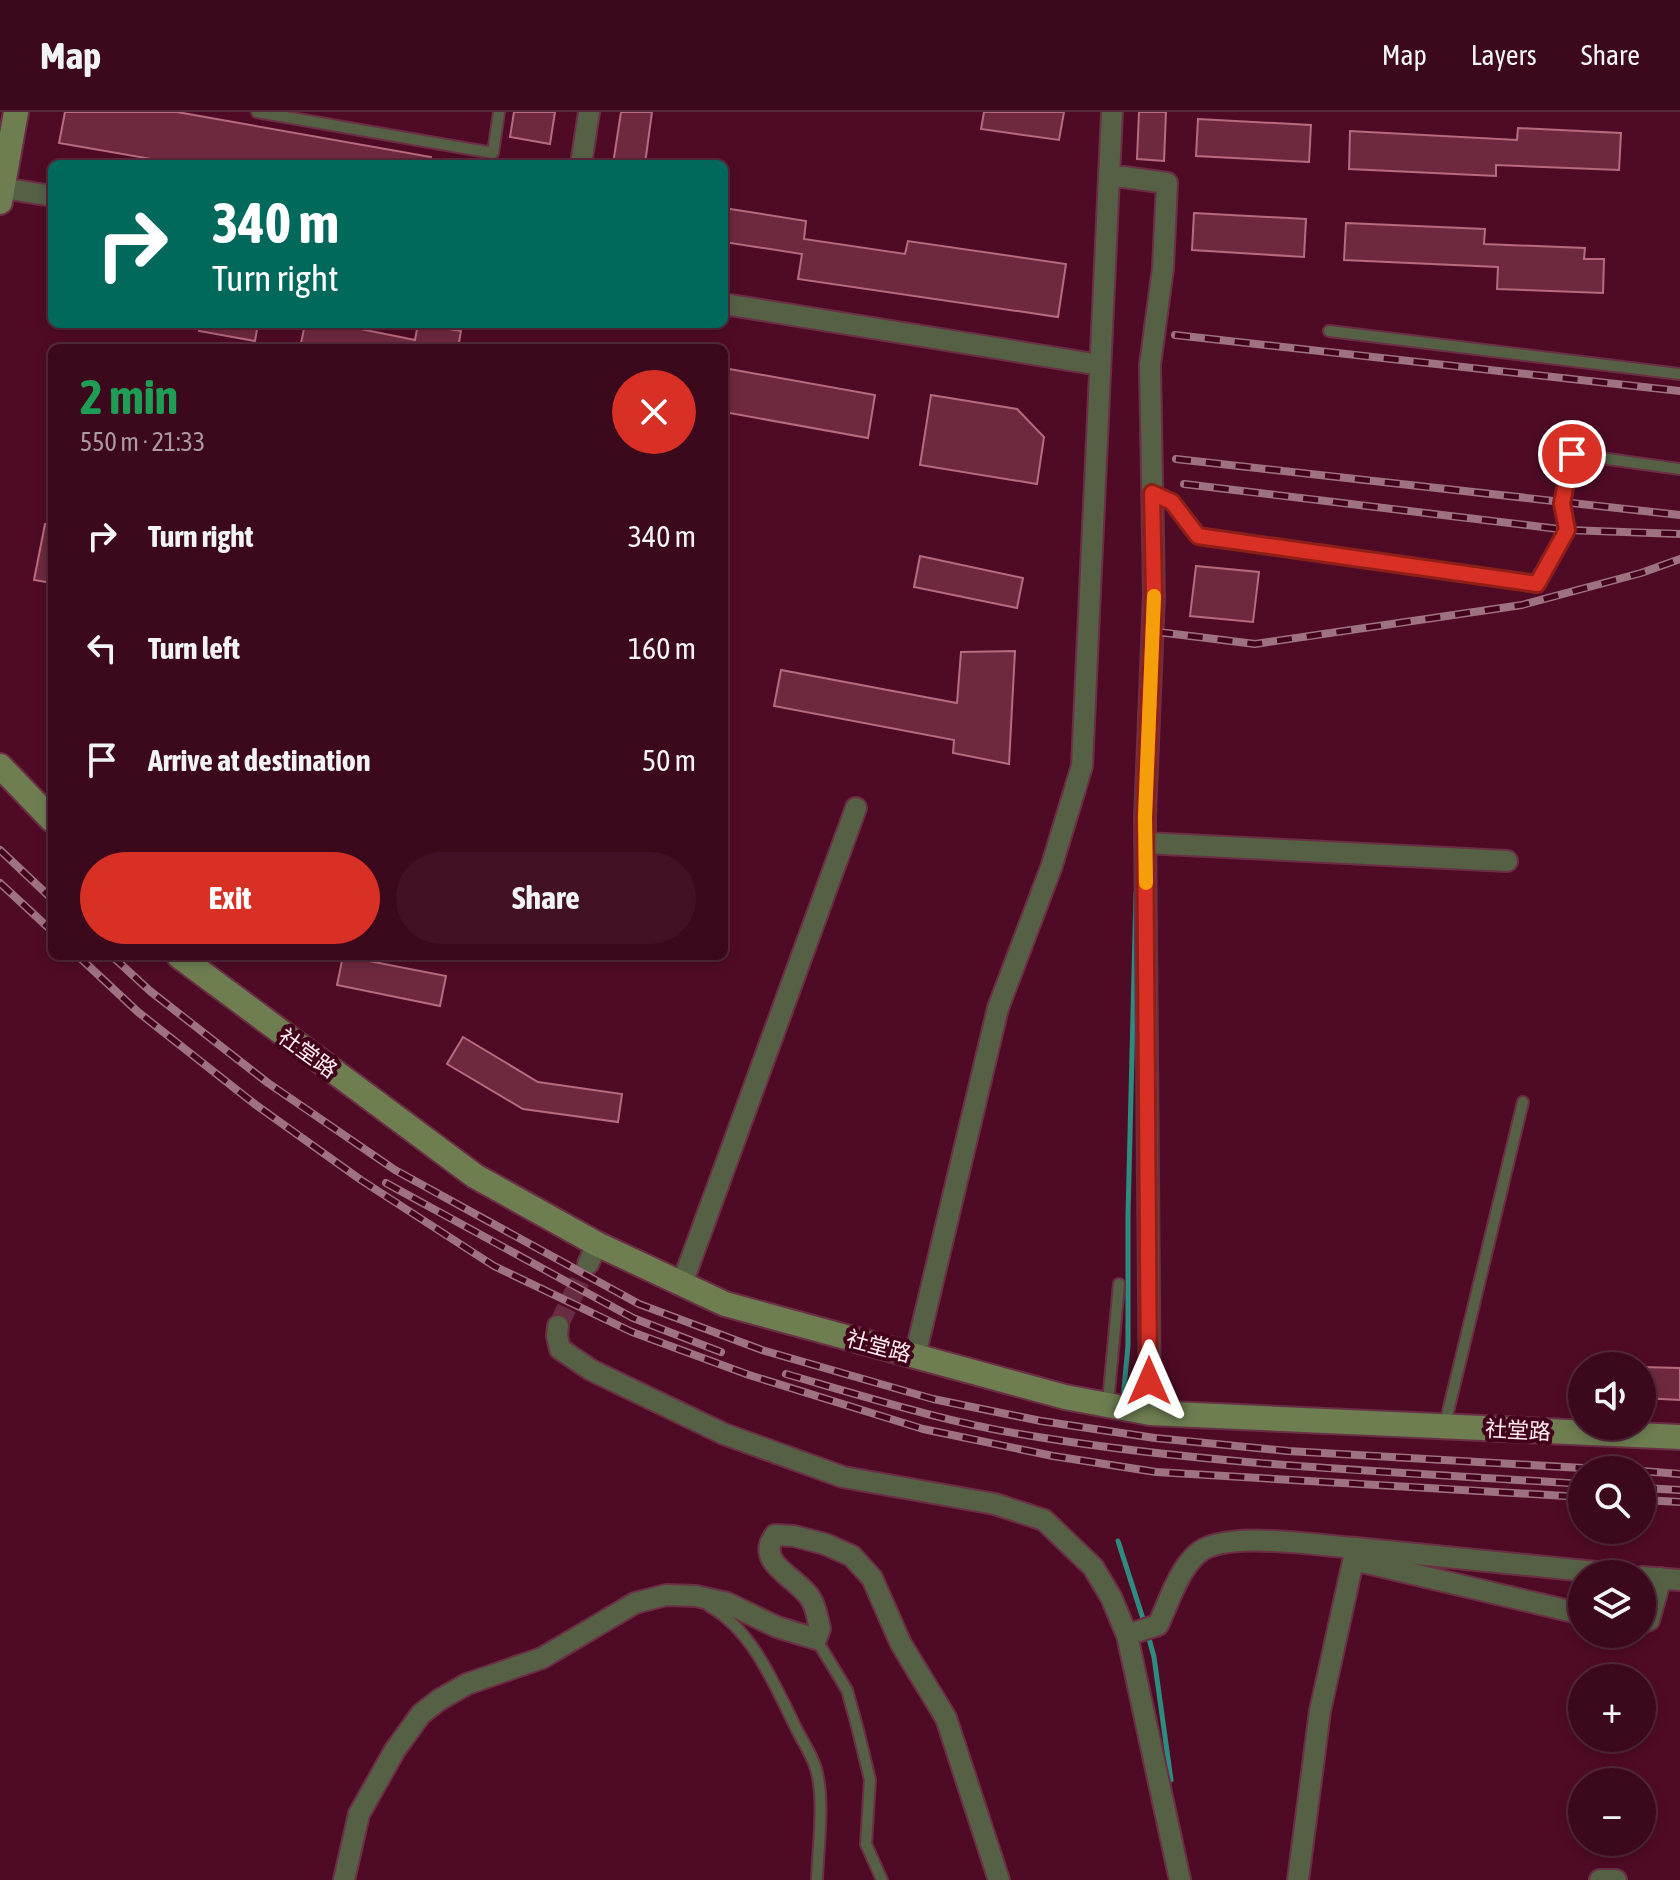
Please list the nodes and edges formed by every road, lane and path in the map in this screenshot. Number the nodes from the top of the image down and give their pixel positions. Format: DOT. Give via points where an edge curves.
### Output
graph roads {
  1 [pos="16,112"];
  2 [pos="257,112"];
  3 [pos="499,112"];
  4 [pos="589,112"];
  5 [pos="1112,112"];
  6 [pos="582,160"];
  7 [pos="1109,175"];
  8 [pos="1,195"];
  9 [pos="48,196"];
  10 [pos="728,305"];
  11 [pos="1329,331"];
  12 [pos="1100,365"];
  13 [pos="1680,374"];
  14 [pos="1680,469"];
  15 [pos="1152,493"];
  16 [pos="0,766"];
  17 [pos="856,808"];
  18 [pos="48,816"];
  19 [pos="1145,843"];
  20 [pos="1507,861"];
  21 [pos="184,960"];
  22 [pos="1523,1102"];
  23 [pos="682,1284"];
  24 [pos="1119,1284"];
  25 [pos="558,1326"];
  26 [pos="915,1356"];
  27 [pos="1108,1405"];
  28 [pos="1150,1413"];
  29 [pos="1445,1426"];
  30 [pos="1680,1437"];
  31 [pos="1355,1554"];
  32 [pos="1568,1570"];
  33 [pos="696,1596"];
  34 [pos="1568,1610"];
  35 [pos="1131,1634"];
  36 [pos="816,1639"];
  37 [pos="344,1880"];
  38 [pos="817,1880"];
  39 [pos="882,1880"];
  40 [pos="999,1880"];
  41 [pos="1180,1880"];
  42 [pos="1298,1880"];
  43 [pos="1600,1880"];
  44 [pos="1616,1880"];
  1 -- 8 [label="street"];
  2 -- 3 [label="lane" via="493,153"];
  4 -- 6 [label="street"];
  5 -- 7 [label="street"];
  7 -- 12 [label="street"];
  7 -- 15 [label="street" via="1167,183 1150,365"];
  8 -- 9 [label="street"];
  10 -- 12 [label="street"];
  11 -- 13 [label="lane"];
  12 -- 26 [label="street" via="1082,766 1051,868 998,1008"];
  14 -- 15 [label="lane" via="1572,454 1562,503 1567,530 1537,584 1198,536 1172,502"];
  15 -- 19 [label="street" via="1154,595"];
  16 -- 18 [label="street"];
  17 -- 23 [label="street"];
  19 -- 20 [label="street"];
  19 -- 28 [label="street"];
  21 -- 23 [label="street, 社堂路" via="475,1176 592,1254"];
  22 -- 29 [label="lane"];
  23 -- 26 [label="street, 社堂路" via="725,1304"];
  24 -- 27 [label="lane"];
  25 -- 35 [label="street" via="560,1349 591,1370 724,1434 843,1477 995,1504 1044,1520 1093,1567"];
  26 -- 27 [label="street, 社堂路"];
  27 -- 28 [label="street, 社堂路"];
  28 -- 29 [label="street, 社堂路"];
  29 -- 30 [label="street, 社堂路"];
  31 -- 32 [label="street"];
  31 -- 34 [label="street"];
  31 -- 35 [label="street" via="1244,1539 1206,1546 1194,1556 1158,1625"];
  31 -- 42 [label="street" via="1320,1711"];
  33 -- 36 [label="street"];
  33 -- 37 [label="street" via="666,1595 635,1603 542,1658 467,1684 421,1714 359,1814"];
  33 -- 38 [label="lane" via="727,1616 747,1640 816,1769"];
  35 -- 41 [label="street"];
  36 -- 39 [label="lane" via="847,1690 857,1726 870,1780 866,1844"];
  36 -- 40 [label="street" via="820,1629 812,1599 768,1554 775,1535 825,1544 852,1556 872,1578 901,1644 946,1718"];
  43 -- 44 [label="street"];
}
